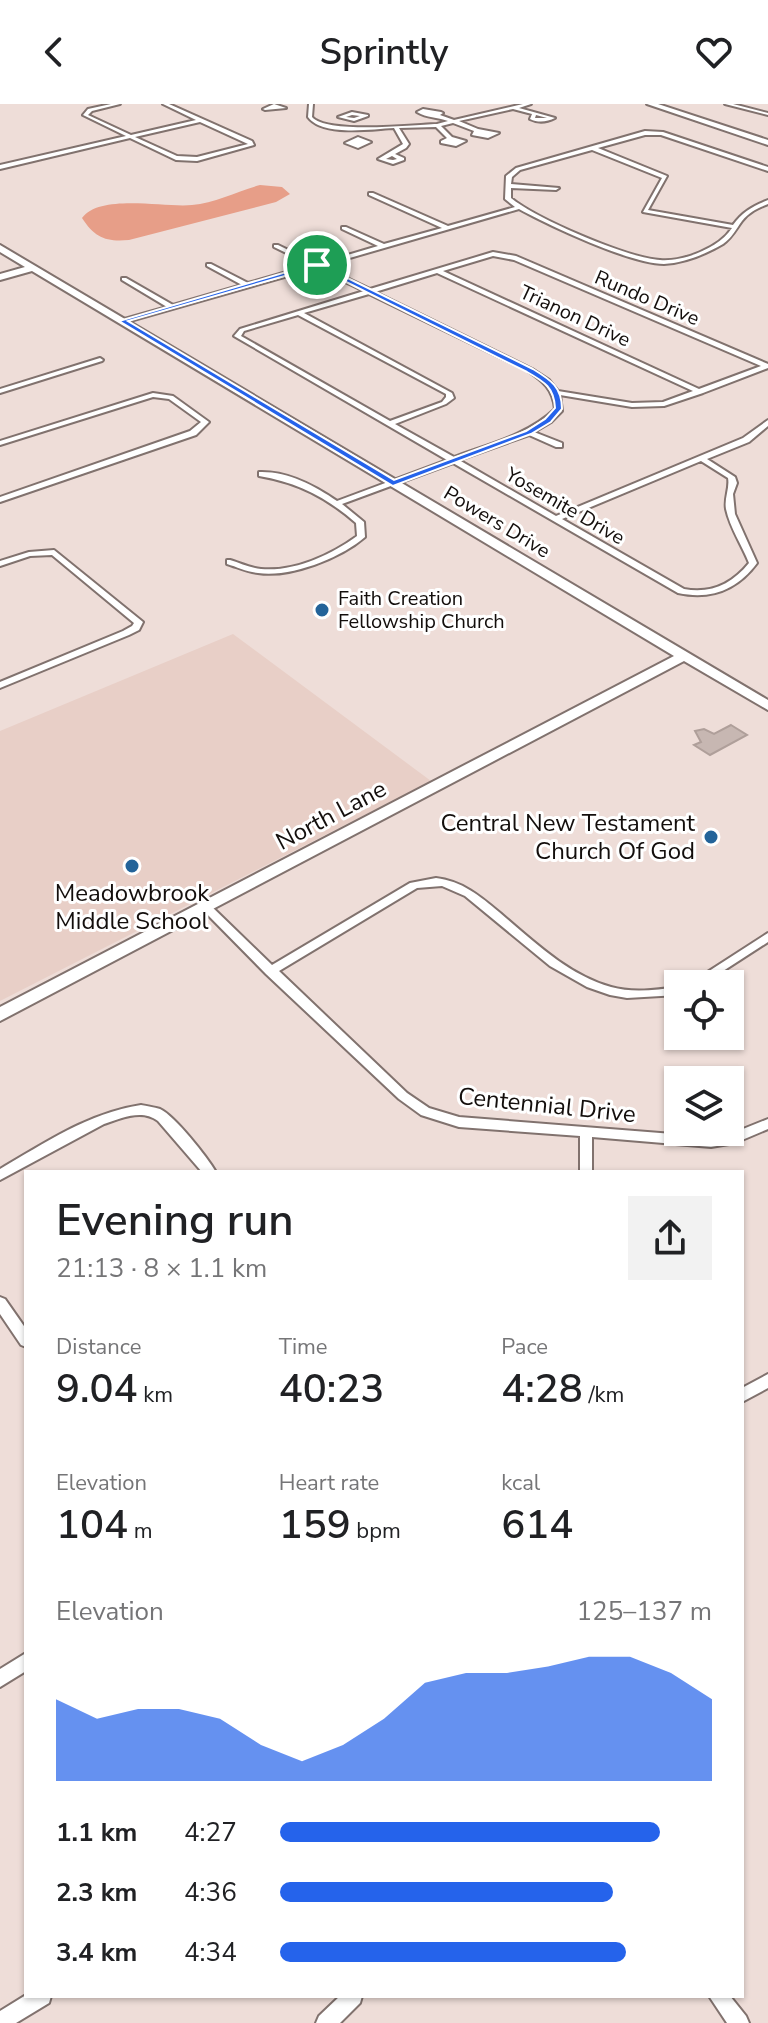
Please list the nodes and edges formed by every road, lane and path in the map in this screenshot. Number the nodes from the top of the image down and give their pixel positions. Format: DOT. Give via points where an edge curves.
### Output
graph roads {
  1 [pos="118,104"];
  2 [pos="165,104"];
  3 [pos="311,104"];
  4 [pos="502,104"];
  5 [pos="529,104"];
  6 [pos="587,104"];
  7 [pos="606,104"];
  8 [pos="651,104"];
  9 [pos="666,104"];
  10 [pos="727,104"];
  11 [pos="284,107"];
  12 [pos="514,108"];
  13 [pos="768,114"];
  14 [pos="437,115"];
  15 [pos="534,115"];
  16 [pos="201,120"];
  17 [pos="354,120"];
  18 [pos="456,122"];
  19 [pos="437,125"];
  20 [pos="396,127"];
  21 [pos="356,129"];
  22 [pos="477,130"];
  23 [pos="130,137"];
  24 [pos="450,138"];
  25 [pos="358,139"];
  26 [pos="768,141"];
  27 [pos="593,148"];
  28 [pos="394,155"];
  29 [pos="0,167"];
  30 [pos="768,169"];
  31 [pos="509,186"];
  32 [pos="556,188"];
  33 [pos="371,194"];
  34 [pos="768,202"];
  35 [pos="517,208"];
  36 [pos="733,227"];
  37 [pos="344,228"];
  38 [pos="448,228"];
  39 [pos="276,246"];
  40 [pos="383,246"];
  41 [pos="0,248"];
  42 [pos="209,265"];
  43 [pos="317,265"];
  44 [pos="32,268"];
  45 [pos="436,270"];
  46 [pos="0,277"];
  47 [pos="124,279"];
  48 [pos="246,285"];
  49 [pos="370,291"];
  50 [pos="172,307"];
  51 [pos="299,313"];
  52 [pos="123,321"];
  53 [pos="100,360"];
  54 [pos="767,366"];
  55 [pos="0,391"];
  56 [pos="701,392"];
  57 [pos="558,393"];
  58 [pos="768,422"];
  59 [pos="388,424"];
  60 [pos="529,432"];
  61 [pos="0,443"];
  62 [pos="559,445"];
  63 [pos="701,458"];
  64 [pos="453,461"];
  65 [pos="262,474"];
  66 [pos="393,483"];
  67 [pos="0,500"];
  68 [pos="335,504"];
  69 [pos="556,519"];
  70 [pos="230,562"];
  71 [pos="0,564"];
  72 [pos="684,656"];
  73 [pos="0,685"];
  74 [pos="768,706"];
  75 [pos="206,908"];
  76 [pos="768,937"];
  77 [pos="717,970"];
  78 [pos="270,971"];
  79 [pos="664,993"];
  80 [pos="0,1015"];
  81 [pos="768,1124"];
  82 [pos="586,1133"];
  83 [pos="208,1170"];
  84 [pos="586,1170"];
  85 [pos="0,1175"];
  86 [pos="0,1303"];
  87 [pos="24,1338"];
  88 [pos="764,1384"];
  89 [pos="744,1395"];
  90 [pos="24,1662"];
  91 [pos="0,1679"];
  92 [pos="39,1998"];
  93 [pos="351,1998"];
  94 [pos="720,1998"];
  95 [pos="0,2022"];
  96 [pos="326,2023"];
  97 [pos="739,2023"];
  1 -- 23 [label="street" via="85,115"];
  2 -- 16 [label="street"];
  3 -- 11 [label="street"];
  3 -- 21 [label="street" via="310,117 318,125"];
  4 -- 12 [label="street"];
  5 -- 12 [label="street"];
  6 -- 7 [label="street"];
  8 -- 26 [label="street"];
  9 -- 26 [label="street"];
  10 -- 13 [label="street"];
  12 -- 15 [label="street"];
  12 -- 18 [label="street"];
  14 -- 18 [label="street"];
  16 -- 23 [label="street"];
  16 -- 23 [label="street" via="253,147 186,160"];
  17 -- 21 [label="street"];
  18 -- 19 [label="street"];
  18 -- 22 [label="street"];
  19 -- 20 [label="street"];
  19 -- 24 [label="street"];
  20 -- 21 [label="street"];
  20 -- 28 [label="street" via="406,144"];
  21 -- 25 [label="street"];
  23 -- 29 [label="street"];
  27 -- 30 [label="street" via="661,133"];
  27 -- 31 [label="street" via="518,169 509,176"];
  27 -- 36 [label="street" via="665,177 645,211"];
  31 -- 32 [label="street"];
  31 -- 35 [label="street" via="508,199"];
  33 -- 38 [label="street"];
  34 -- 36 [label="street" via="743,213"];
  35 -- 36 [label="street" via="653,262 716,246"];
  35 -- 38 [label="street"];
  37 -- 40 [label="street"];
  38 -- 40 [label="street"];
  39 -- 43 [label="street"];
  40 -- 43 [label="street"];
  41 -- 44 [label="street, Powers Drive"];
  42 -- 48 [label="street"];
  43 -- 48 [label="street"];
  43 -- 49 [label="street"];
  44 -- 46 [label="street"];
  44 -- 52 [label="street, Powers Drive"];
  45 -- 49 [label="street"];
  45 -- 54 [label="street, Rundo Drive" via="483,256 516,258"];
  45 -- 56 [label="street, Trianon Drive"];
  47 -- 50 [label="street"];
  48 -- 50 [label="street"];
  49 -- 51 [label="street"];
  49 -- 57 [label="street" via="530,370"];
  50 -- 52 [label="street"];
  51 -- 59 [label="street" via="449,393 444,403"];
  51 -- 59 [label="street, Yosemite Drive" via="242,330 238,339"];
  52 -- 66 [label="street, Powers Drive"];
  53 -- 55 [label="street"];
  54 -- 56 [label="street"];
  56 -- 57 [label="street" via="650,406"];
  57 -- 60 [label="street" via="559,409"];
  58 -- 63 [label="street" via="746,440"];
  59 -- 64 [label="street, Yosemite Drive"];
  60 -- 62 [label="street"];
  60 -- 64 [label="street"];
  61 -- 67 [label="street" via="138,397 164,395 205,422 193,433"];
  63 -- 69 [label="street"];
  63 -- 69 [label="street, Yosemite Drive" via="731,477 727,507 753,563 732,584 712,594 681,591"];
  64 -- 66 [label="street"];
  64 -- 69 [label="street, Yosemite Drive"];
  65 -- 68 [label="street" via="289,477"];
  66 -- 68 [label="street"];
  66 -- 72 [label="street, Powers Drive"];
  68 -- 70 [label="street" via="363,529 352,544 276,571"];
  71 -- 73 [label="street" via="40,551 54,552 139,622 126,633"];
  72 -- 74 [label="street, Powers Drive"];
  72 -- 75 [label="street, North Lane"];
  75 -- 78 [label="street, Centennial Drive"];
  75 -- 80 [label="street, North Lane"];
  76 -- 77 [label="street"];
  78 -- 79 [label="street" via="414,885 449,882 585,982 612,991"];
  78 -- 82 [label="street, Centennial Drive" via="425,1112 459,1122"];
  81 -- 82 [label="street, Centennial Drive" via="711,1142"];
  82 -- 84 [label="street"];
  83 -- 85 [label="street" via="155,1113 133,1110 106,1117"];
  86 -- 87 [label="street"];
  88 -- 89 [label="street"];
  90 -- 91 [label="street"];
  92 -- 95 [label="street"];
  93 -- 96 [label="street"];
  94 -- 97 [label="street"];
}
